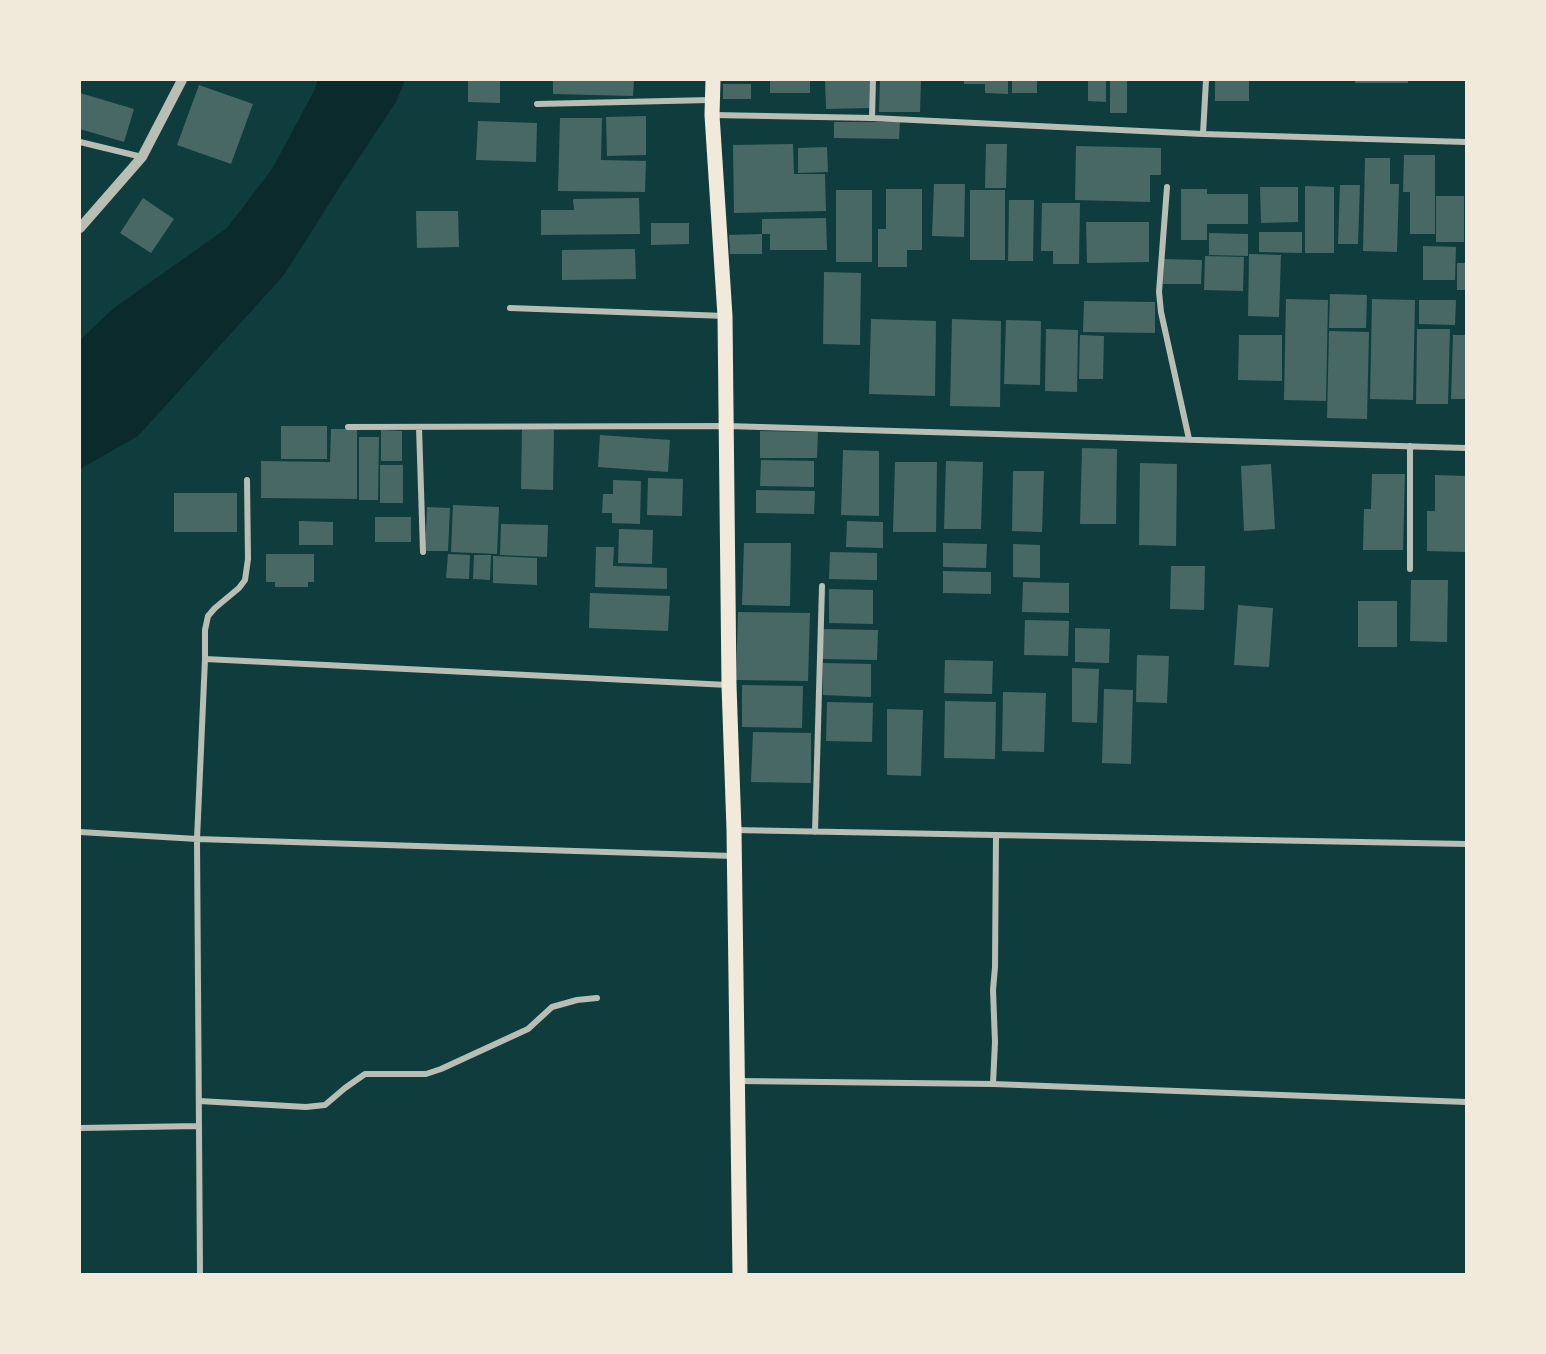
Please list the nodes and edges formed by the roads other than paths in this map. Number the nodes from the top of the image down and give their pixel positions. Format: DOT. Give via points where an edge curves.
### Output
graph roads {
  1 [pos="182,80"];
  2 [pos="713,80"];
  3 [pos="873,80"];
  4 [pos="1206,80"];
  5 [pos="537,104"];
  6 [pos="712,107"];
  7 [pos="872,118"];
  8 [pos="1203,134"];
  9 [pos="80,142"];
  10 [pos="1467,142"];
  11 [pos="142,157"];
  12 [pos="1167,187"];
  13 [pos="80,228"];
  14 [pos="510,308"];
  15 [pos="725,316"];
  16 [pos="727,426"];
  17 [pos="419,427"];
  18 [pos="348,428"];
  19 [pos="1189,440"];
  20 [pos="1410,446"];
  21 [pos="1467,448"];
  22 [pos="247,480"];
  23 [pos="423,552"];
  24 [pos="1410,569"];
  25 [pos="822,586"];
  26 [pos="205,659"];
  27 [pos="729,685"];
  28 [pos="734,830"];
  29 [pos="80,832"];
  30 [pos="814,832"];
  31 [pos="996,835"];
  32 [pos="197,839"];
  33 [pos="1467,844"];
  34 [pos="734,856"];
  35 [pos="597,998"];
  36 [pos="738,1081"];
  37 [pos="993,1084"];
  38 [pos="199,1101"];
  39 [pos="1467,1102"];
  40 [pos="198,1126"];
  41 [pos="80,1128"];
  42 [pos="200,1275"];
  43 [pos="740,1275"];
  1 -- 11 [label="street"];
  2 -- 6 [label="main road"];
  3 -- 7 [label="street"];
  4 -- 8 [label="street"];
  5 -- 6 [label="street"];
  6 -- 7 [label="street"];
  6 -- 15 [label="main road"];
  7 -- 8 [label="street"];
  8 -- 10 [label="street"];
  9 -- 11 [label="street"];
  11 -- 13 [label="street"];
  12 -- 19 [label="street" via="1159,292"];
  14 -- 15 [label="street"];
  15 -- 16 [label="main road"];
  16 -- 17 [label="street"];
  16 -- 19 [label="street"];
  16 -- 27 [label="main road"];
  17 -- 18 [label="street"];
  17 -- 23 [label="street"];
  19 -- 20 [label="street"];
  20 -- 21 [label="street"];
  20 -- 24 [label="street"];
  22 -- 26 [label="street" via="245,580 208,616"];
  25 -- 30 [label="street"];
  26 -- 27 [label="street"];
  26 -- 32 [label="street"];
  27 -- 28 [label="main road"];
  28 -- 30 [label="street"];
  28 -- 34 [label="main road"];
  29 -- 32 [label="street"];
  30 -- 31 [label="street"];
  31 -- 33 [label="street"];
  31 -- 37 [label="street"];
  32 -- 34 [label="street"];
  32 -- 38 [label="street"];
  34 -- 36 [label="main road"];
  35 -- 38 [label="street" via="552,1007 528,1029 426,1074 365,1074 325,1105"];
  36 -- 37 [label="street"];
  36 -- 43 [label="main road"];
  37 -- 39 [label="street"];
  38 -- 40 [label="street"];
  40 -- 41 [label="street"];
  40 -- 42 [label="street"];
}
